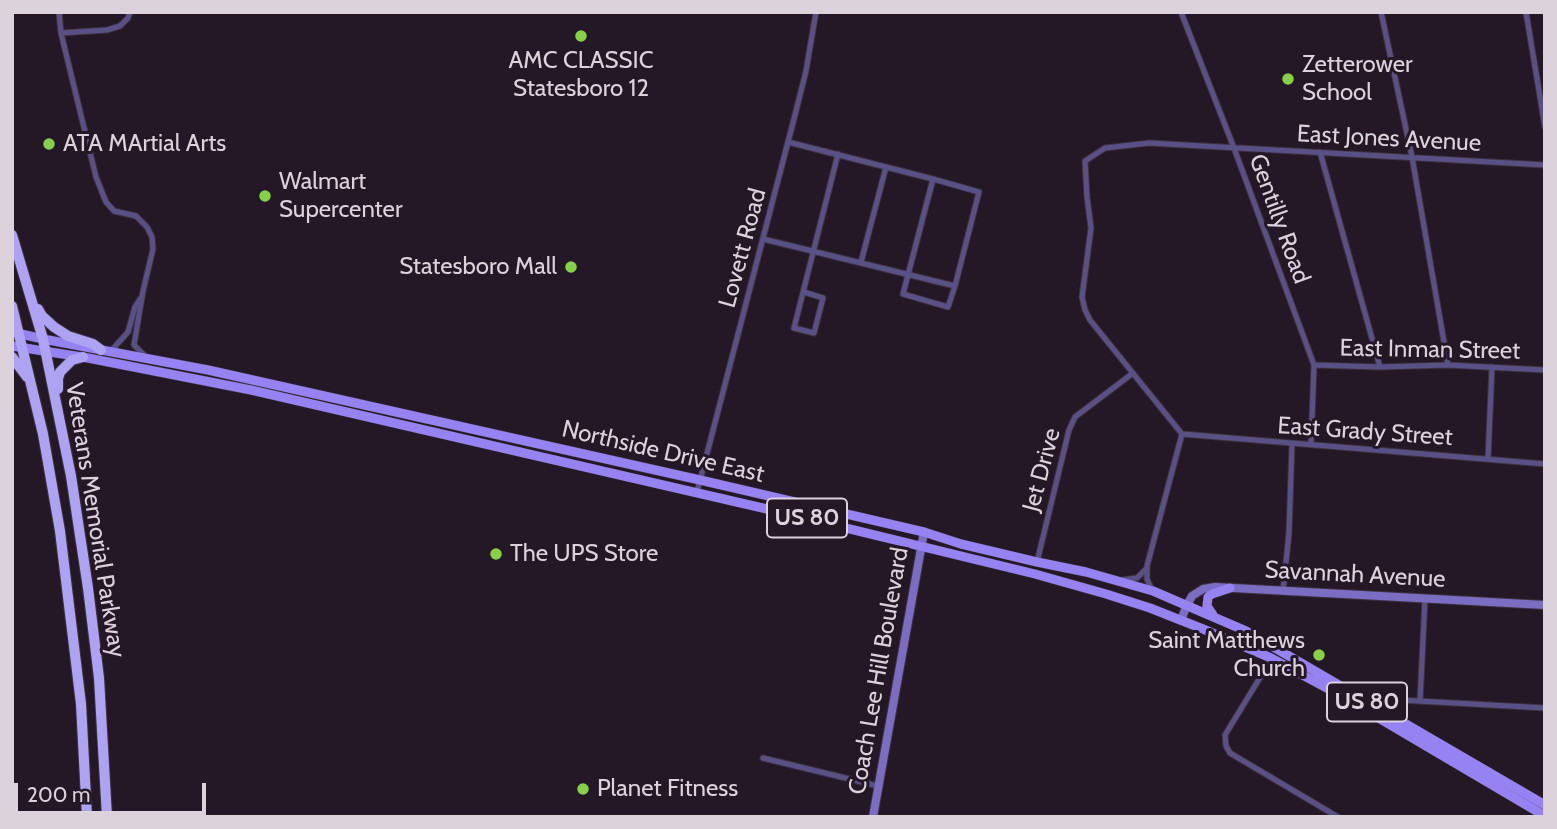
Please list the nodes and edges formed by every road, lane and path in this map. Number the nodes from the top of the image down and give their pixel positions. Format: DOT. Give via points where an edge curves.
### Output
graph roads {
  1 [pos="59,12"];
  2 [pos="130,12"];
  3 [pos="816,12"];
  4 [pos="1181,12"];
  5 [pos="1381,12"];
  6 [pos="1526,12"];
  7 [pos="61,33"];
  8 [pos="1545,127"];
  9 [pos="788,142"];
  10 [pos="1234,148"];
  11 [pos="1320,152"];
  12 [pos="838,154"];
  13 [pos="1412,157"];
  14 [pos="1545,165"];
  15 [pos="886,167"];
  16 [pos="933,179"];
  17 [pos="12,235"];
  18 [pos="763,239"];
  19 [pos="814,250"];
  20 [pos="861,262"];
  21 [pos="908,274"];
  22 [pos="955,286"];
  23 [pos="804,292"];
  24 [pos="142,296"];
  25 [pos="31,299"];
  26 [pos="12,306"];
  27 [pos="16,332"];
  28 [pos="43,339"];
  29 [pos="18,347"];
  30 [pos="106,350"];
  31 [pos="45,351"];
  32 [pos="12,357"];
  33 [pos="83,357"];
  34 [pos="149,359"];
  35 [pos="1314,365"];
  36 [pos="1448,365"];
  37 [pos="1380,367"];
  38 [pos="1492,367"];
  39 [pos="1545,370"];
  40 [pos="1133,373"];
  41 [pos="32,388"];
  42 [pos="1182,434"];
  43 [pos="1292,444"];
  44 [pos="1311,444"];
  45 [pos="1488,459"];
  46 [pos="1545,464"];
  47 [pos="700,480"];
  48 [pos="697,492"];
  49 [pos="76,509"];
  50 [pos="924,533"];
  51 [pos="921,547"];
  52 [pos="1037,562"];
  53 [pos="1147,566"];
  54 [pos="1118,580"];
  55 [pos="1230,588"];
  56 [pos="1153,591"];
  57 [pos="1283,592"];
  58 [pos="1425,599"];
  59 [pos="1187,605"];
  60 [pos="1545,605"];
  61 [pos="1214,616"];
  62 [pos="1181,620"];
  63 [pos="1277,649"];
  64 [pos="1271,658"];
  65 [pos="1420,701"];
  66 [pos="1368,708"];
  67 [pos="1545,708"];
  68 [pos="763,758"];
  69 [pos="878,786"];
  70 [pos="1545,805"];
  71 [pos="1545,816"];
  72 [pos="87,817"];
  73 [pos="107,817"];
  74 [pos="873,817"];
  75 [pos="1338,817"];
  1 -- 7 [label="street"];
  2 -- 7 [label="street" via="120,26 107,30"];
  3 -- 9 [label="street, Lovett Road"];
  4 -- 10 [label="street, Gentilly Road"];
  5 -- 13 [label="street"];
  6 -- 8 [label="street"];
  7 -- 24 [label="street" via="95,175 106,202 114,211 136,216 152,237"];
  9 -- 12 [label="street"];
  9 -- 18 [label="street, Lovett Road"];
  10 -- 11 [label="street, East Jones Avenue"];
  10 -- 35 [label="street, Gentilly Road"];
  10 -- 40 [label="street, East Jones Avenue" via="1149,143 1105,148 1085,161 1091,228 1082,297 1090,320"];
  11 -- 13 [label="street, East Jones Avenue"];
  11 -- 37 [label="street"];
  12 -- 15 [label="street"];
  12 -- 19 [label="street"];
  13 -- 14 [label="street, East Jones Avenue"];
  13 -- 36 [label="street"];
  15 -- 16 [label="street"];
  15 -- 20 [label="street"];
  16 -- 21 [label="street"];
  16 -- 22 [label="street" via="979,192"];
  17 -- 25 [label="highway, Veterans Memorial Parkway"];
  18 -- 19 [label="street"];
  18 -- 47 [label="street, Lovett Road"];
  19 -- 20 [label="street"];
  19 -- 23 [label="street"];
  20 -- 21 [label="street"];
  21 -- 22 [label="street"];
  21 -- 22 [label="street" via="903,295 948,307"];
  23 -- 23 [label="street" via="794,328 814,333 823,298"];
  24 -- 30 [label="street" via="128,332"];
  24 -- 34 [label="street" via="134,345"];
  25 -- 28 [label="highway, Veterans Memorial Parkway"];
  25 -- 30 [label="highway" via="54,327"];
  26 -- 27 [label="highway, Veterans Memorial Parkway"];
  27 -- 28 [label="main road, Northside Drive East / US 80"];
  27 -- 29 [label="highway, Veterans Memorial Parkway"];
  28 -- 30 [label="main road, Northside Drive East / US 80"];
  28 -- 31 [label="highway, Veterans Memorial Parkway"];
  29 -- 31 [label="main road, Northside Drive East / US 80"];
  29 -- 41 [label="highway, Veterans Memorial Parkway"];
  30 -- 34 [label="main road, Northside Drive East / US 80"];
  31 -- 33 [label="main road, Northside Drive East / US 80"];
  31 -- 49 [label="highway, Veterans Memorial Parkway"];
  32 -- 41 [label="highway"];
  33 -- 48 [label="main road, Northside Drive East / US 80" via="251,390"];
  33 -- 49 [label="highway" via="66,365 58,379"];
  34 -- 47 [label="main road, Northside Drive East / US 80"];
  35 -- 37 [label="street, East Inman Street"];
  35 -- 44 [label="street, Gentilly Road"];
  36 -- 37 [label="street, East Inman Street"];
  36 -- 38 [label="street, East Inman Street"];
  38 -- 39 [label="street, East Inman Street"];
  38 -- 45 [label="street"];
  40 -- 42 [label="street"];
  40 -- 52 [label="street, Jet Drive" via="1075,417"];
  41 -- 72 [label="highway, Veterans Memorial Parkway" via="64,558 81,704"];
  42 -- 43 [label="street, East Grady Street"];
  42 -- 53 [label="street"];
  43 -- 44 [label="street, East Grady Street"];
  43 -- 57 [label="street"];
  44 -- 45 [label="street, East Grady Street"];
  45 -- 46 [label="street, East Grady Street"];
  47 -- 48 [label="street, Lovett Road"];
  47 -- 50 [label="main road, Northside Drive East / US 80"];
  48 -- 51 [label="main road, Northside Drive East / US 80"];
  49 -- 73 [label="highway, Veterans Memorial Parkway" via="99,678"];
  50 -- 51 [label="street, Coach Lee Hill Boulevard"];
  50 -- 52 [label="main road, Northside Drive East / US 80"];
  51 -- 62 [label="main road, Northside Drive East / US 80" via="1082,587"];
  51 -- 69 [label="street, Coach Lee Hill Boulevard"];
  52 -- 54 [label="main road, Northside Drive East / US 80"];
  53 -- 54 [label="street" via="1137,578"];
  53 -- 56 [label="street"];
  54 -- 56 [label="main road, Northside Drive East / US 80"];
  55 -- 57 [label="street, Savannah Avenue"];
  55 -- 59 [label="street, Savannah Avenue" via="1203,589"];
  55 -- 61 [label="main road" via="1208,597 1207,606"];
  56 -- 59 [label="main road, Northside Drive East / US 80"];
  57 -- 58 [label="street, Savannah Avenue"];
  58 -- 60 [label="street, Savannah Avenue"];
  58 -- 65 [label="street"];
  59 -- 61 [label="main road, Northside Drive East / US 80"];
  59 -- 62 [label="street"];
  61 -- 63 [label="main road, Northside Drive East / US 80"];
  62 -- 64 [label="main road, Northside Drive East / US 80"];
  63 -- 64 [label="street"];
  63 -- 66 [label="main road, Northside Drive East / US 80"];
  64 -- 66 [label="main road, Northside Drive East / US 80"];
  64 -- 75 [label="street" via="1225,735 1226,746 1230,753"];
  65 -- 66 [label="street" via="1382,699"];
  65 -- 67 [label="street"];
  66 -- 70 [label="main road, Northside Drive East / US 80"];
  66 -- 71 [label="main road, Northside Drive East / US 80"];
  68 -- 69 [label="street"];
  69 -- 74 [label="street, Coach Lee Hill Boulevard"];
}
